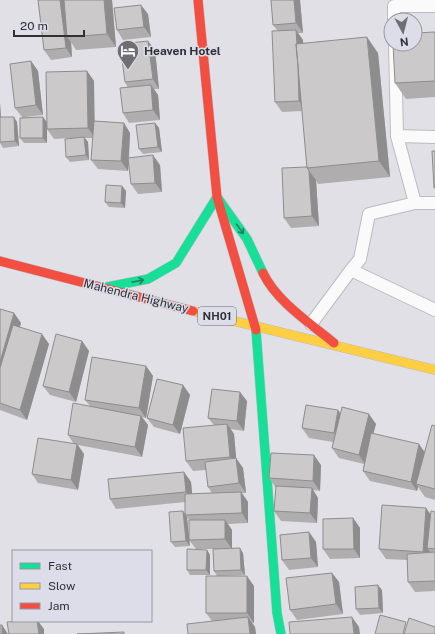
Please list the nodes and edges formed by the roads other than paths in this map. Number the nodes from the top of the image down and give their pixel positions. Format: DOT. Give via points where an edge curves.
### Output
graph roads {
  1 [pos="198,0"];
  2 [pos="435,6"];
  3 [pos="394,12"];
  4 [pos="395,52"];
  5 [pos="397,136"];
  6 [pos="435,137"];
  7 [pos="217,197"];
  8 [pos="415,203"];
  9 [pos="435,203"];
  10 [pos="0,261"];
  11 [pos="351,270"];
  12 [pos="100,288"];
  13 [pos="435,310"];
  14 [pos="311,324"];
  15 [pos="256,326"];
  16 [pos="341,348"];
  17 [pos="435,370"];
  18 [pos="281,634"];
  1 -- 7 [label="main road"];
  2 -- 3 [label="lane" via="394,6"];
  4 -- 5 [label="lane"];
  5 -- 6 [label="lane"];
  5 -- 8 [label="lane"];
  12 -- 7 [label="main road, one-way" via="148,279 176,263"];
  7 -- 14 [label="main road, one-way" via="247,239 266,279 286,304"];
  7 -- 15 [label="main road"];
  8 -- 9 [label="lane"];
  8 -- 11 [label="lane" via="369,214 360,260"];
  10 -- 12 [label="main road, Mahendra Highway / NH01"];
  11 -- 13 [label="lane"];
  11 -- 14 [label="lane"];
  12 -- 15 [label="main road, Mahendra Highway / NH01"];
  14 -- 16 [label="main road"];
  15 -- 16 [label="main road, Mahendra Highway / NH01"];
  15 -- 18 [label="main road" via="277,614"];
  16 -- 17 [label="main road, Mahendra Highway / NH01"];
}
